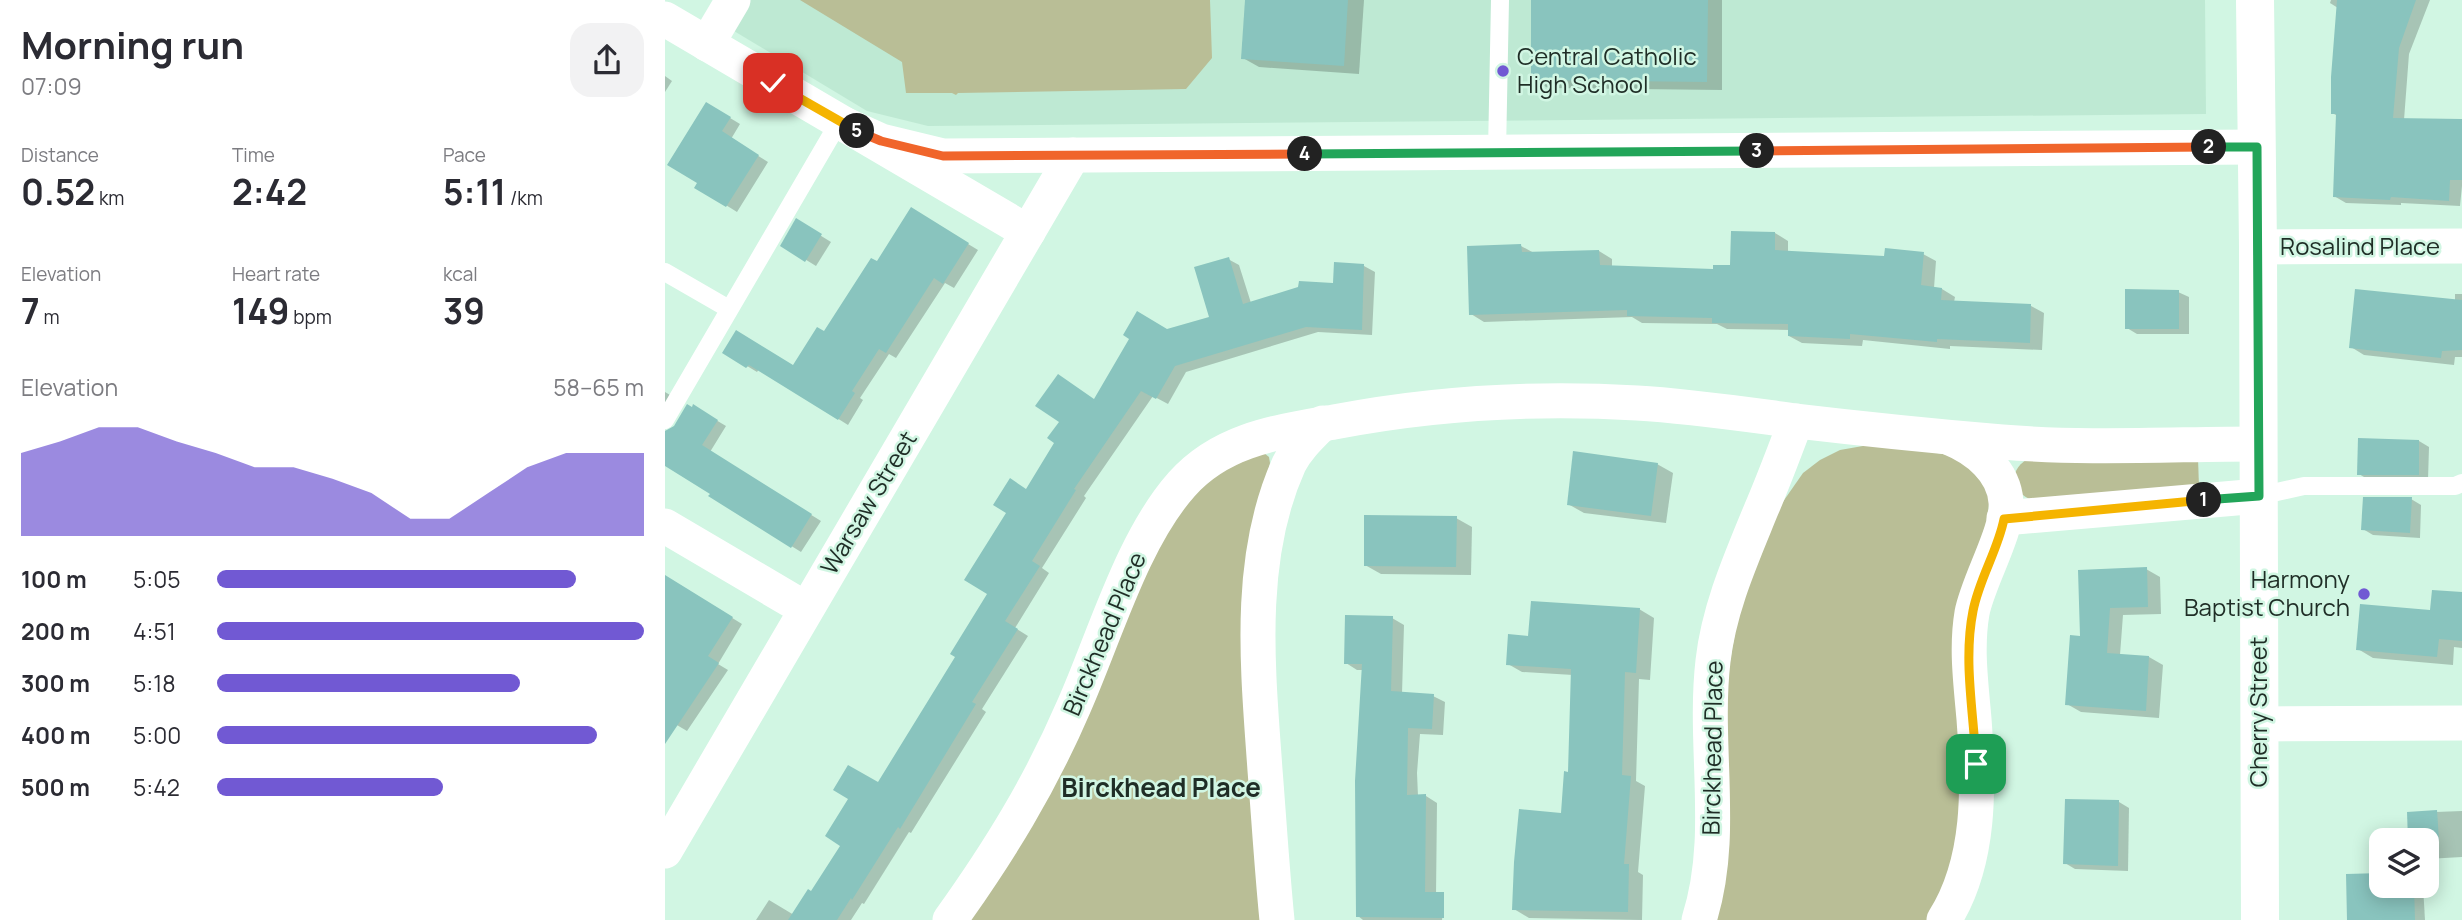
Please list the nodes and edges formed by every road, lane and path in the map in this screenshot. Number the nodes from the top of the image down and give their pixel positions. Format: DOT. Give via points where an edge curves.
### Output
graph roads {
  1 [pos="733,0"];
  2 [pos="1500,0"];
  3 [pos="2255,0"];
  4 [pos="665,19"];
  5 [pos="707,44"];
  6 [pos="839,121"];
  7 [pos="2257,147"];
  8 [pos="1497,152"];
  9 [pos="1073,155"];
  10 [pos="1028,232"];
  11 [pos="2462,246"];
  12 [pos="2258,247"];
  13 [pos="665,272"];
  14 [pos="729,309"];
  15 [pos="665,420"];
  16 [pos="1796,421"];
  17 [pos="1323,423"];
  18 [pos="1947,437"];
  19 [pos="2258,444"];
  20 [pos="2462,484"];
  21 [pos="2259,496"];
  22 [pos="2004,519"];
  23 [pos="665,526"];
  24 [pos="806,609"];
  25 [pos="2462,723"];
  26 [pos="2259,724"];
  27 [pos="665,851"];
  28 [pos="950,920"];
  29 [pos="1277,920"];
  30 [pos="1699,920"];
  31 [pos="1944,920"];
  32 [pos="2260,920"];
  1 -- 5 [label="street"];
  2 -- 8 [label="lane"];
  3 -- 7 [label="main road, Cherry Street"];
  4 -- 5 [label="street"];
  5 -- 6 [label="street"];
  6 -- 9 [label="street" via="881,141 943,156"];
  6 -- 10 [label="street"];
  6 -- 14 [label="lane"];
  7 -- 8 [label="street"];
  7 -- 12 [label="main road, Cherry Street"];
  8 -- 9 [label="street"];
  9 -- 10 [label="street, Warsaw Street"];
  10 -- 24 [label="street, Warsaw Street"];
  11 -- 12 [label="street, Rosalind Place"];
  12 -- 19 [label="main road, Cherry Street"];
  13 -- 14 [label="lane"];
  14 -- 15 [label="lane"];
  16 -- 17 [label="street, Birckhead Place" via="1687,407 1560,402 1418,408"];
  16 -- 18 [label="street, Birckhead Place"];
  16 -- 30 [label="street, Birckhead Place" via="1727,599 1713,659 1711,854"];
  17 -- 28 [label="street, Birckhead Place" via="1228,448 1185,480 1168,501 1137,555 1035,788"];
  17 -- 29 [label="street" via="1296,453 1279,491 1259,594 1259,696"];
  18 -- 19 [label="street, Birckhead Place" via="2045,444"];
  18 -- 22 [label="street, Birckhead Place" via="1974,450 1994,472 2007,505"];
  19 -- 21 [label="main road, Cherry Street"];
  20 -- 21 [label="lane" via="2304,486"];
  21 -- 22 [label="street"];
  21 -- 26 [label="main road, Cherry Street"];
  22 -- 31 [label="street, Birckhead Place" via="1973,611 1969,653 1975,821 1967,868"];
  23 -- 24 [label="street"];
  24 -- 27 [label="street, Warsaw Street"];
  25 -- 26 [label="street"];
  26 -- 32 [label="main road, Cherry Street"];
}
